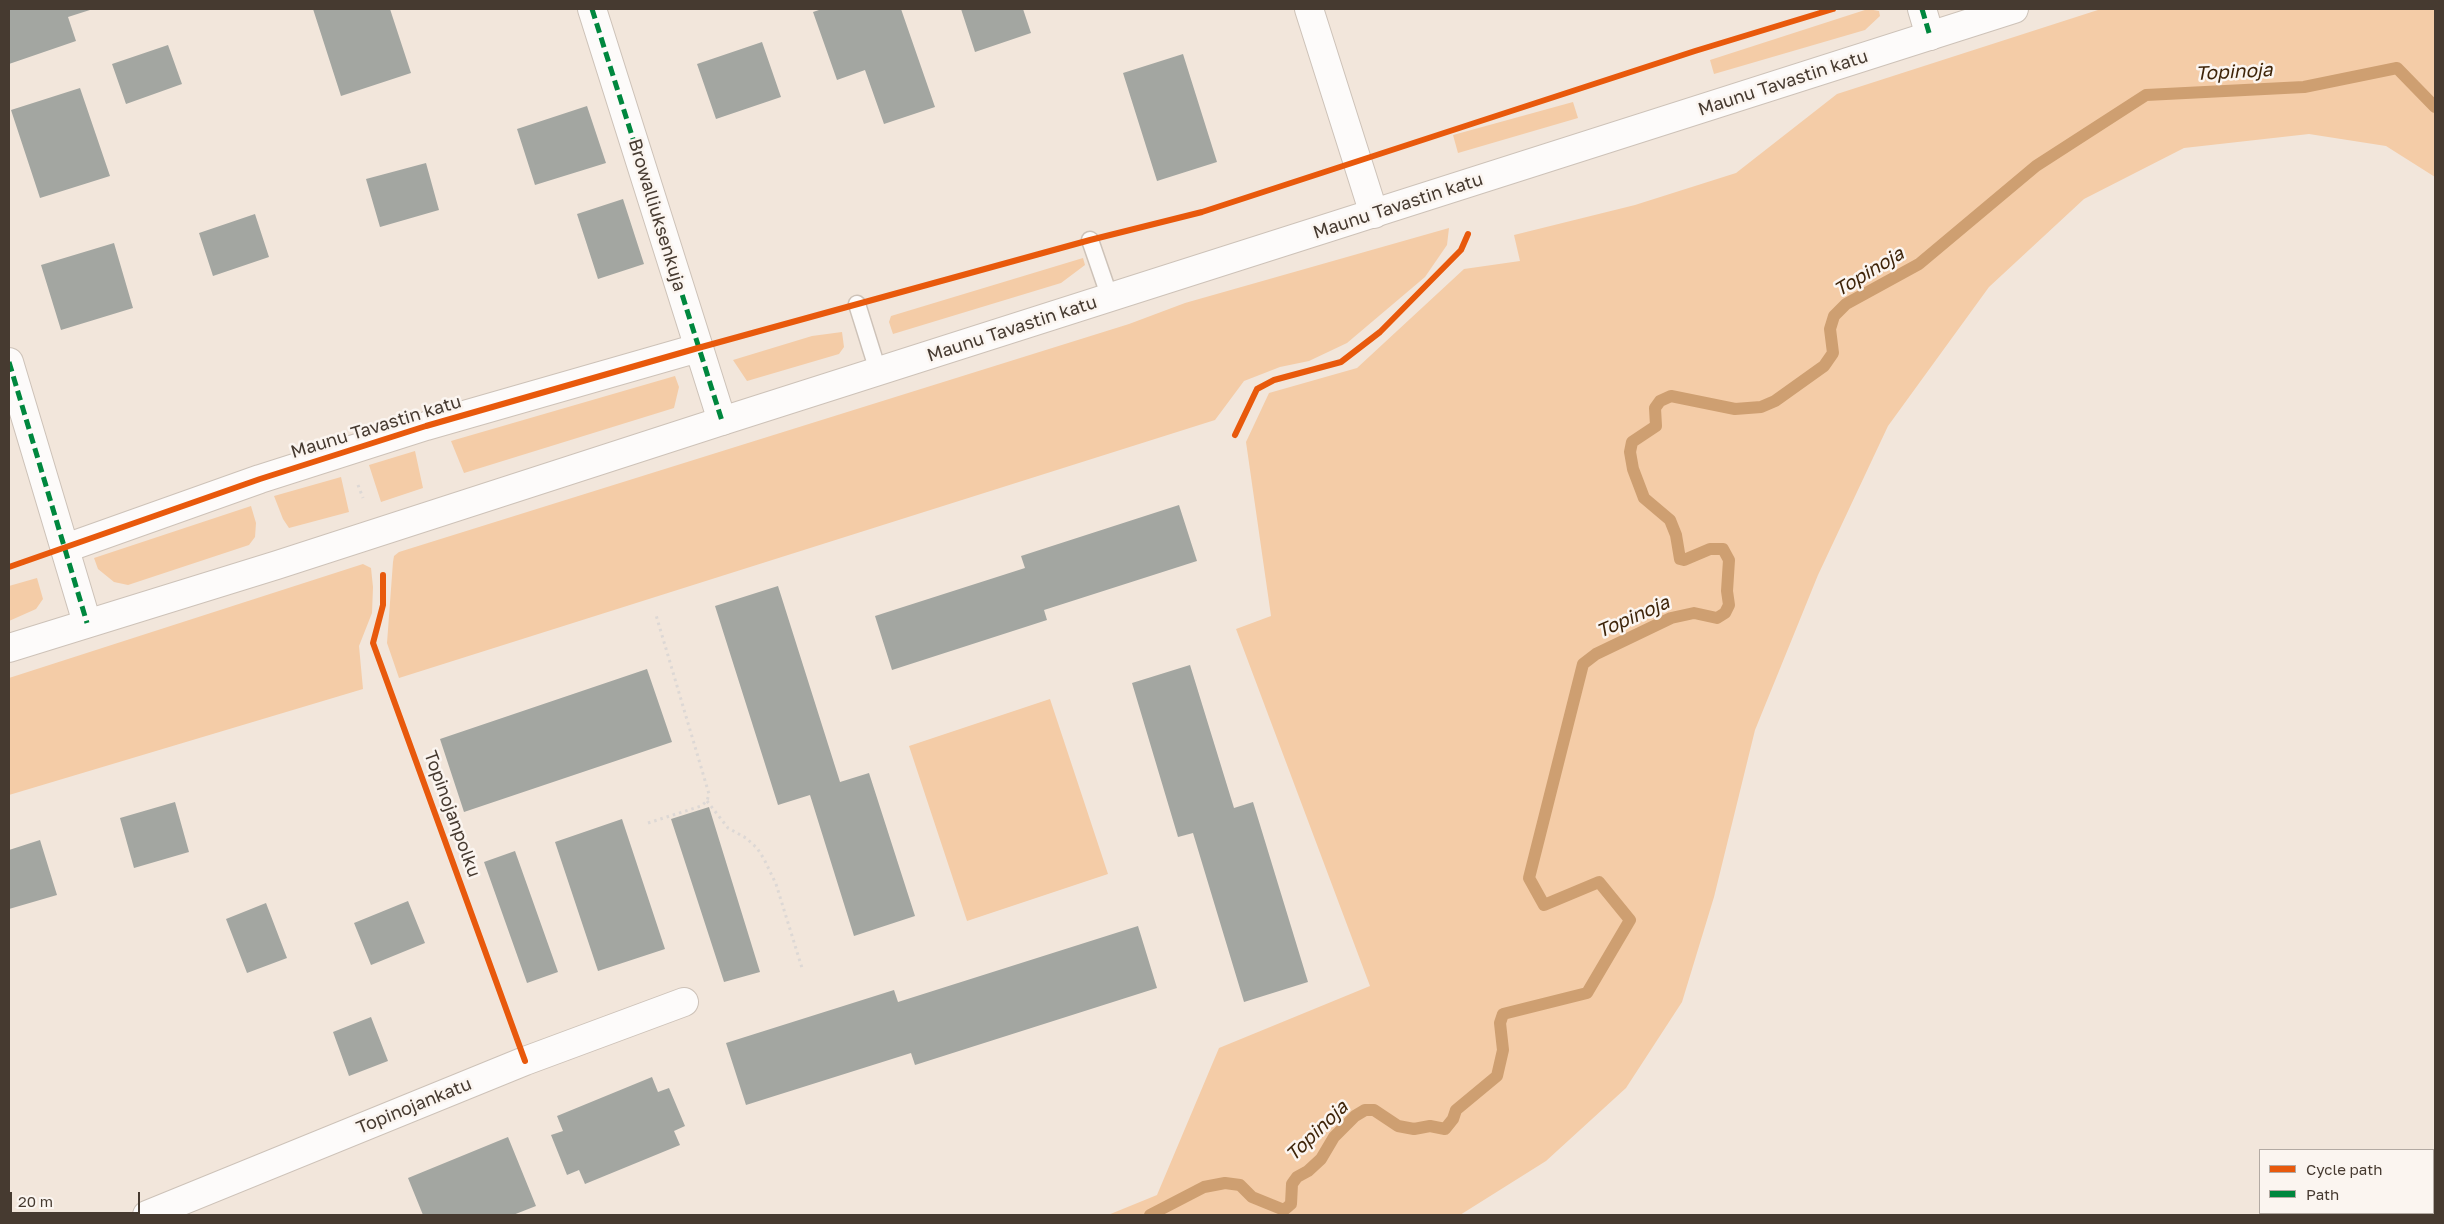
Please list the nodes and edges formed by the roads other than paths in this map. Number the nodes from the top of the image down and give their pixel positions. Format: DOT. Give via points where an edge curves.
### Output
graph roads {
  1 [pos="592,9"];
  2 [pos="1309,9"];
  3 [pos="1922,9"];
  4 [pos="2014,9"];
  5 [pos="1930,36"];
  6 [pos="1374,214"];
  7 [pos="1090,240"];
  8 [pos="1110,298"];
  9 [pos="858,304"];
  10 [pos="698,348"];
  11 [pos="9,362"];
  12 [pos="878,371"];
  13 [pos="722,421"];
  14 [pos="66,548"];
  15 [pos="87,624"];
  16 [pos="9,648"];
  17 [pos="684,1002"];
  18 [pos="147,1215"];
  1 -- 10 [label="street, Browalliuksenkuja"];
  2 -- 6 [label="street"];
  3 -- 5 [label="street"];
  4 -- 5 [label="street, Maunu Tavastin katu"];
  5 -- 6 [label="street, Maunu Tavastin katu"];
  6 -- 8 [label="street, Maunu Tavastin katu"];
  7 -- 8 [label="lane"];
  8 -- 12 [label="street, Maunu Tavastin katu"];
  9 -- 12 [label="lane"];
  10 -- 13 [label="street, Browalliuksenkuja"];
  10 -- 14 [label="street, Maunu Tavastin katu" via="426,426 260,479"];
  11 -- 14 [label="street"];
  12 -- 13 [label="street, Maunu Tavastin katu"];
  13 -- 15 [label="street, Maunu Tavastin katu" via="277,566"];
  14 -- 15 [label="street"];
  15 -- 16 [label="street, Maunu Tavastin katu"];
  17 -- 18 [label="street, Topinojankatu" via="525,1061"];
}
